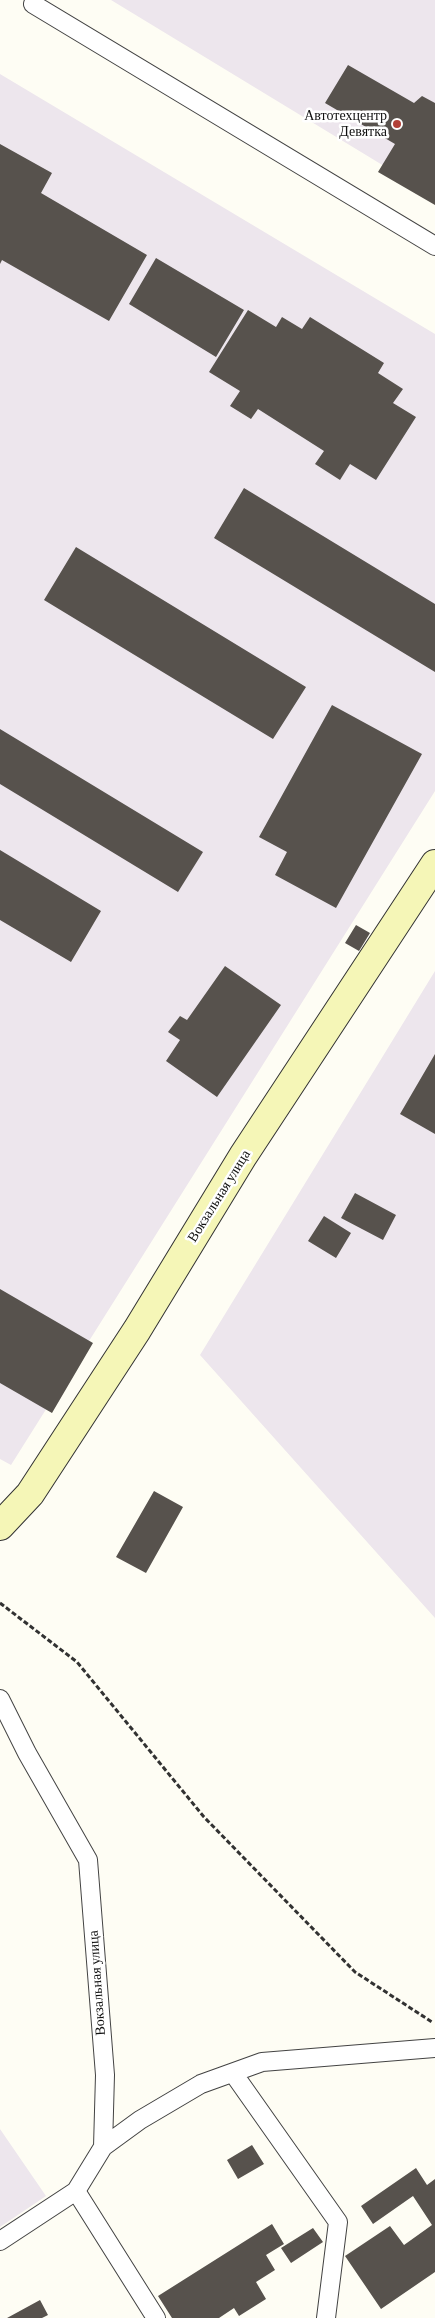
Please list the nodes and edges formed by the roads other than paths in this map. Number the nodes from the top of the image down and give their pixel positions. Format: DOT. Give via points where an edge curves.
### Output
graph roads {
  1 [pos="33,4"];
  2 [pos="435,246"];
  3 [pos="435,864"];
  4 [pos="0,1526"];
  5 [pos="0,1699"];
  6 [pos="435,2048"];
  7 [pos="234,2072"];
  8 [pos="103,2147"];
  9 [pos="76,2191"];
  10 [pos="0,2241"];
  11 [pos="156,2318"];
  12 [pos="326,2318"];
  1 -- 2 [label="lane"];
  3 -- 4 [label="street, Вокзальная улица" via="243,1156 84,1412 30,1494"];
  5 -- 8 [label="lane, Вокзальная улица" via="88,1860 104,2074"];
  6 -- 7 [label="lane" via="262,2062"];
  7 -- 8 [label="lane" via="202,2084 140,2120"];
  7 -- 12 [label="lane" via="338,2222"];
  8 -- 9 [label="lane"];
  9 -- 10 [label="lane"];
  9 -- 11 [label="lane"];
}
